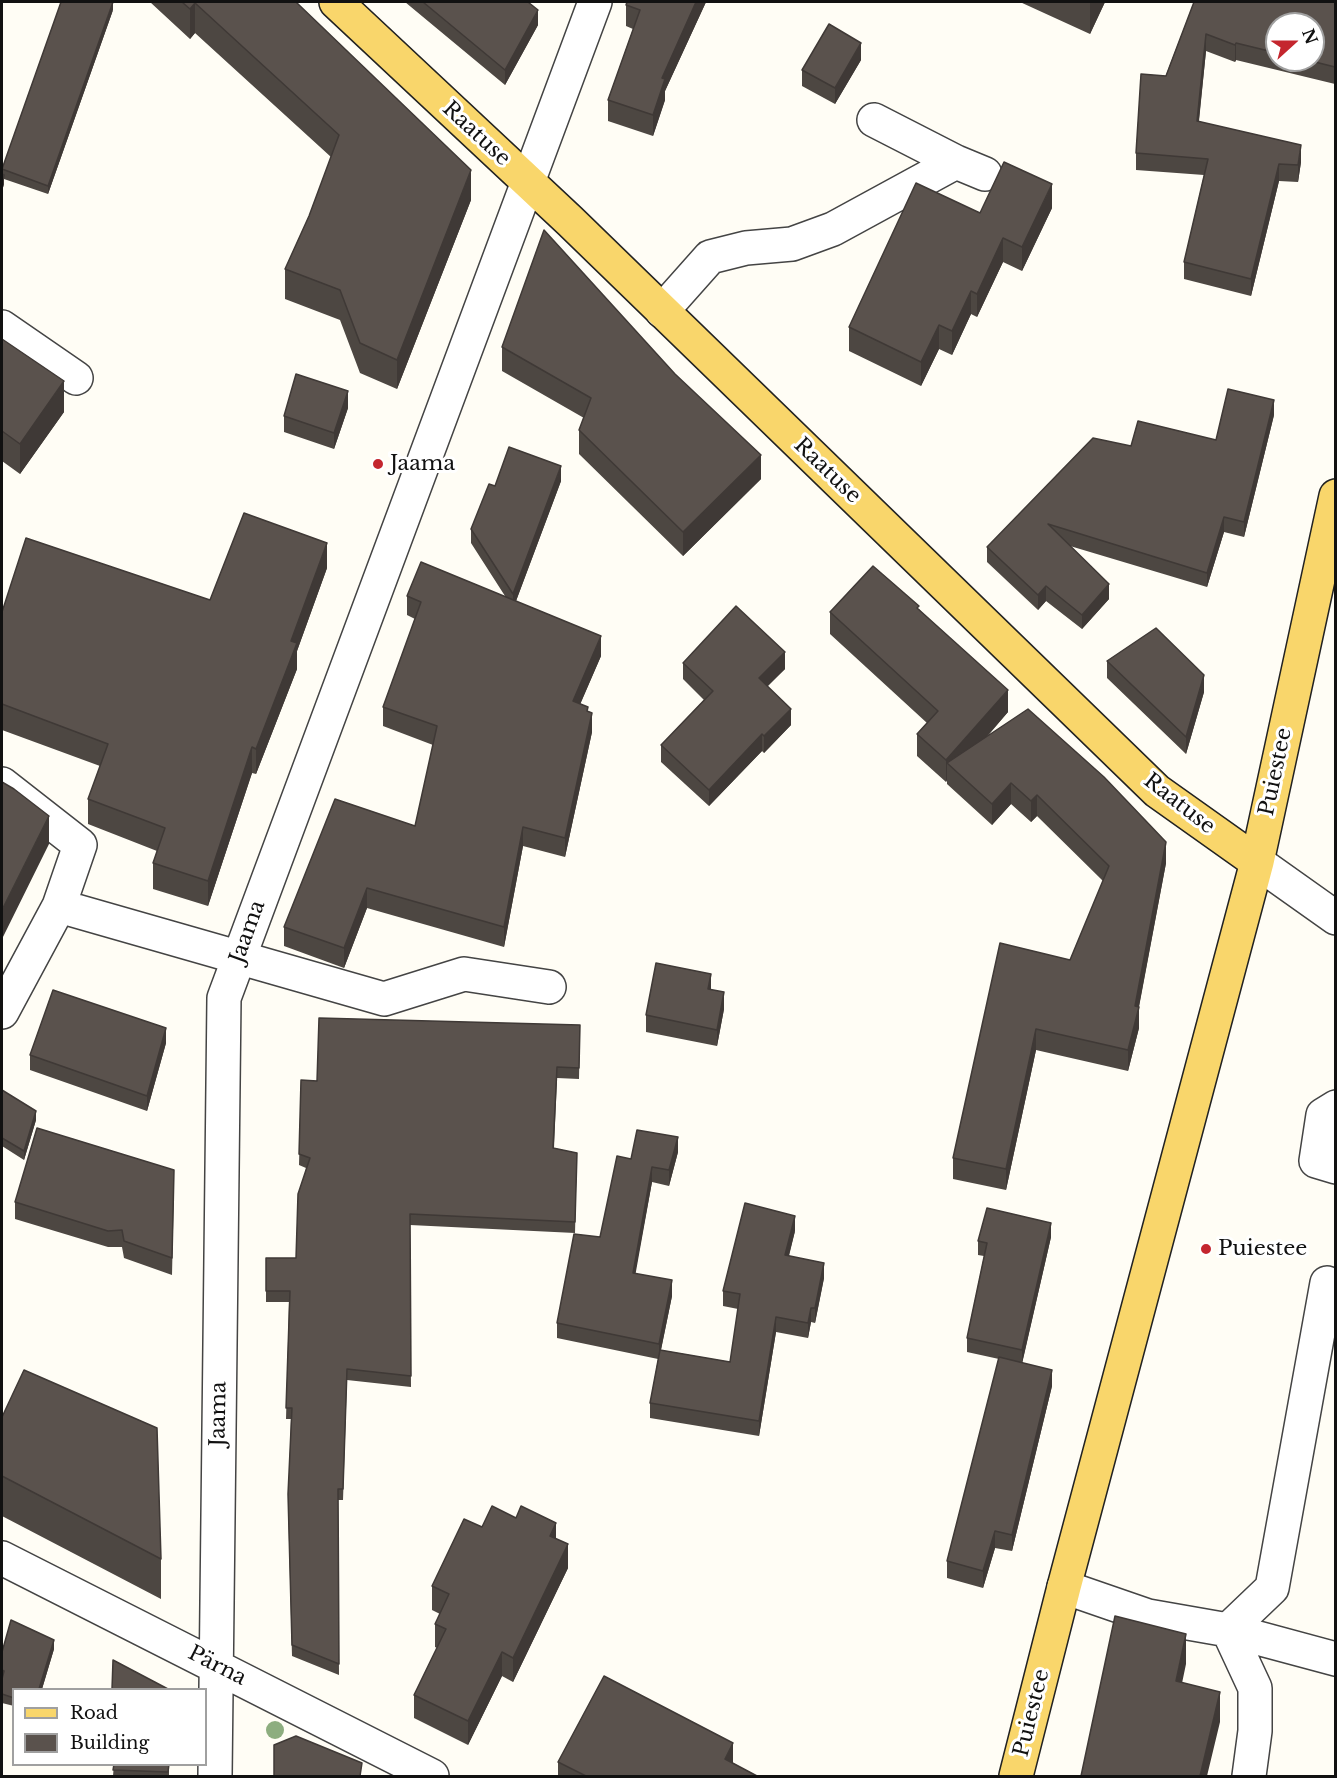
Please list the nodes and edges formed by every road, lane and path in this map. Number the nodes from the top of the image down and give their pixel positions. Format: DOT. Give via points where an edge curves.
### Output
graph roads {
  1 [pos="336,2"];
  2 [pos="595,2"];
  3 [pos="874,120"];
  4 [pos="528,182"];
  5 [pos="662,310"];
  6 [pos="2,327"];
  7 [pos="76,378"];
  8 [pos="1335,496"];
  9 [pos="2,784"];
  10 [pos="1257,862"];
  11 [pos="59,906"];
  12 [pos="1335,918"];
  13 [pos="239,957"];
  14 [pos="549,987"];
  15 [pos="2,1012"];
  16 [pos="1335,1107"];
  17 [pos="1335,1167"];
  18 [pos="1327,1283"];
  19 [pos="2,1558"];
  20 [pos="1064,1587"];
  21 [pos="1228,1630"];
  22 [pos="1335,1659"];
  23 [pos="216,1665"];
  24 [pos="214,1776"];
  25 [pos="432,1776"];
  26 [pos="1016,1776"];
  27 [pos="1249,1776"];
  1 -- 4 [label="main road, Raatuse"];
  2 -- 4 [label="street, Jaama"];
  3 -- 5 [label="street" via="970,168 792,244 746,248 710,257"];
  4 -- 5 [label="main road, Raatuse"];
  4 -- 13 [label="street, Jaama"];
  5 -- 10 [label="main road, Raatuse" via="1157,791"];
  6 -- 7 [label="street"];
  8 -- 10 [label="main road, Puiestee"];
  9 -- 11 [label="street" via="80,845"];
  10 -- 12 [label="street, Raatuse"];
  10 -- 20 [label="main road, Puiestee"];
  11 -- 13 [label="street"];
  11 -- 15 [label="street"];
  13 -- 14 [label="street" via="384,999 464,974"];
  13 -- 23 [label="street, Jaama" via="224,998"];
  16 -- 17 [label="street" via="1323,1115 1316,1161"];
  18 -- 21 [label="street" via="1272,1588"];
  19 -- 23 [label="street, Pärna"];
  20 -- 21 [label="street" via="1148,1616"];
  20 -- 26 [label="main road, Puiestee"];
  21 -- 22 [label="street"];
  21 -- 27 [label="street" via="1255,1688"];
  23 -- 24 [label="street, Jaama"];
  23 -- 25 [label="street, Pärna"];
}
